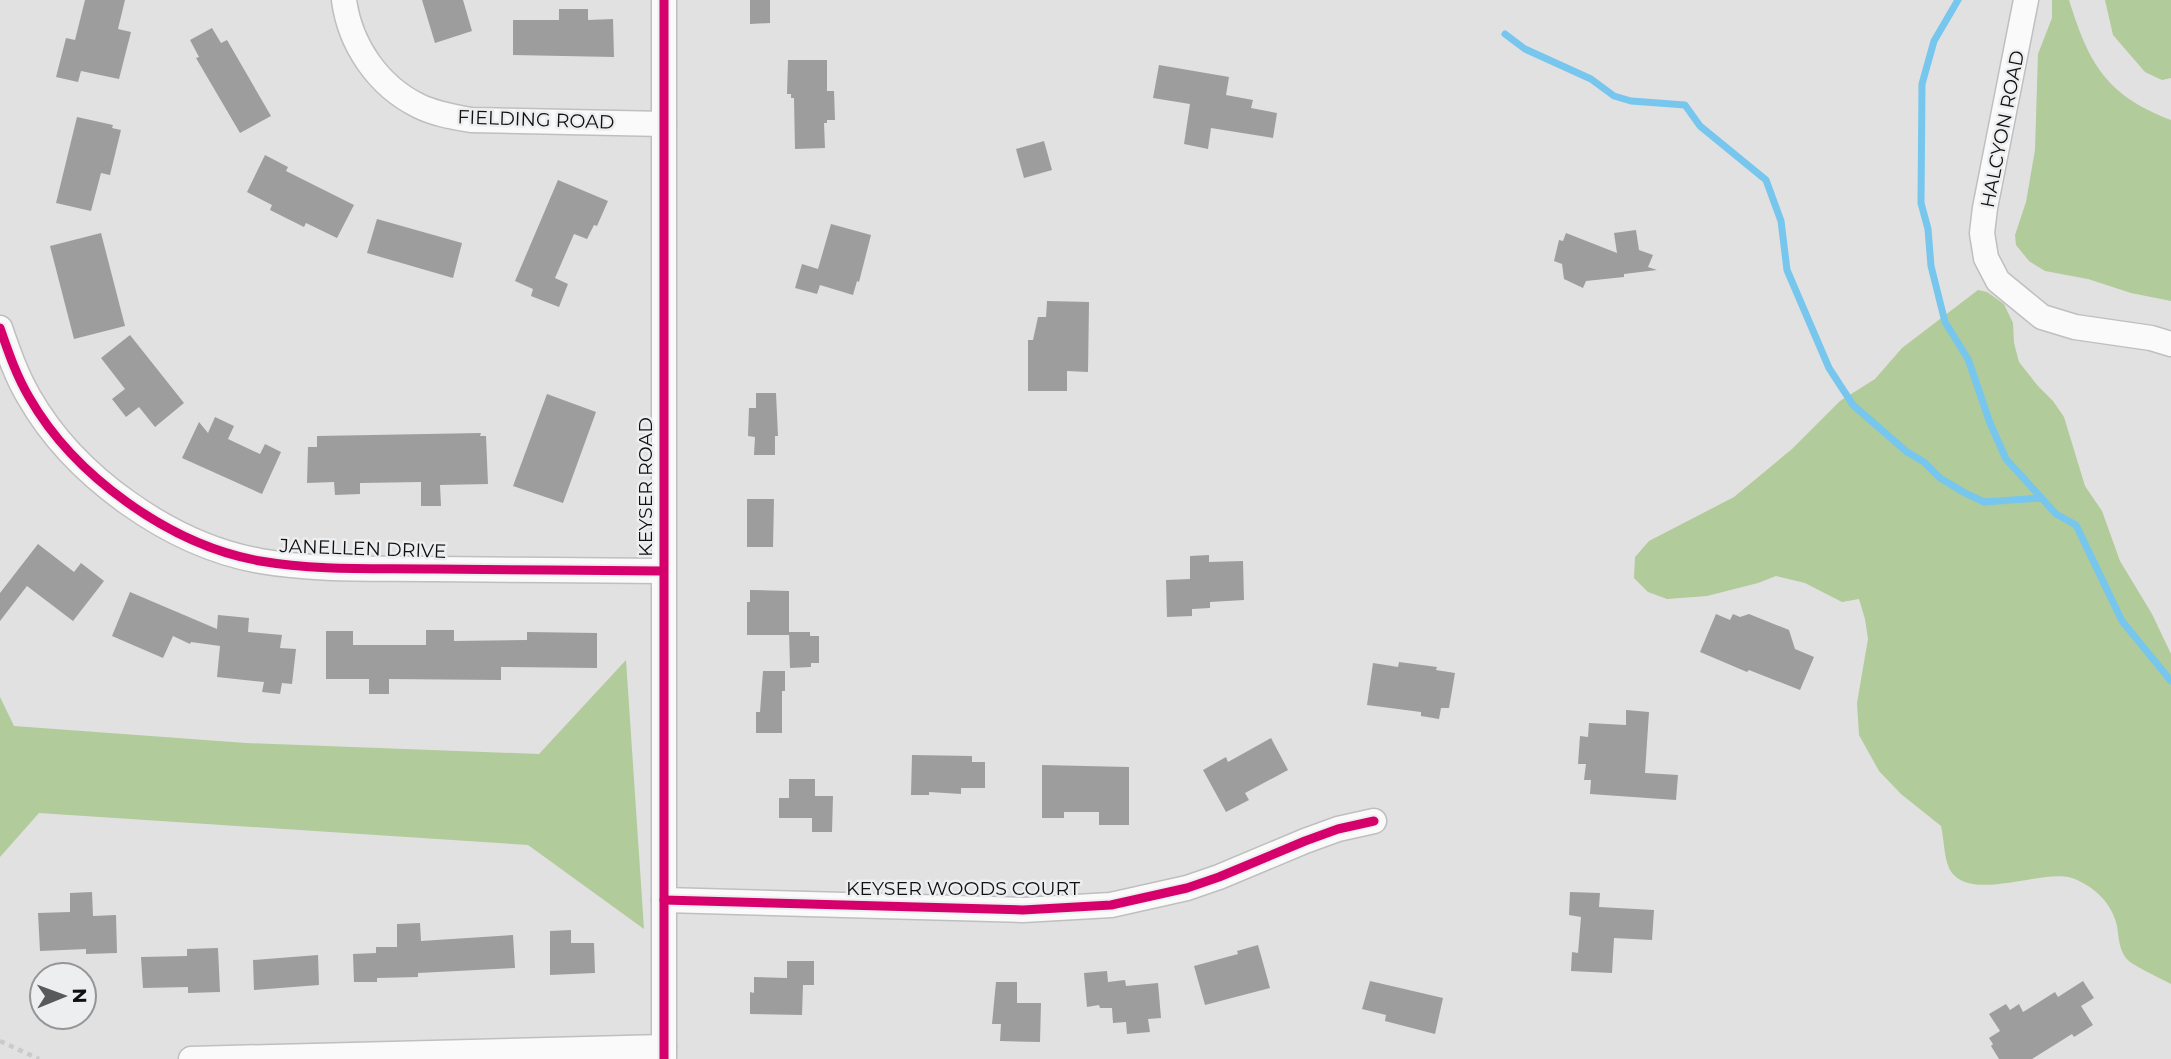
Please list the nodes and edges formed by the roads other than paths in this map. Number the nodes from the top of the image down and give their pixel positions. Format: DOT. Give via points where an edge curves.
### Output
graph roads {
  1 [pos="344,0"];
  2 [pos="664,0"];
  3 [pos="2026,0"];
  4 [pos="664,124"];
  5 [pos="0,328"];
  6 [pos="2171,344"];
  7 [pos="663,571"];
  8 [pos="1374,821"];
  9 [pos="664,900"];
  10 [pos="664,1053"];
  11 [pos="191,1059"];
  1 -- 4 [label="street, FIELDING ROAD" via="352,33 372,68 386,84 420,107 471,120"];
  2 -- 4 [label="street, KEYSER ROAD"];
  3 -- 6 [label="street, HALCYON ROAD" via="1985,208 1986,258 1998,281 2042,317"];
  4 -- 7 [label="street, KEYSER ROAD"];
  5 -- 7 [label="street, JANELLEN DRIVE" via="29,397 78,460 141,512 225,552 321,568"];
  7 -- 9 [label="street, KEYSER ROAD"];
  8 -- 9 [label="street, KEYSER WOODS COURT" via="1305,841 1187,888 1111,905 1023,909"];
  9 -- 10 [label="street, KEYSER ROAD"];
  10 -- 11 [label="street"];
}
